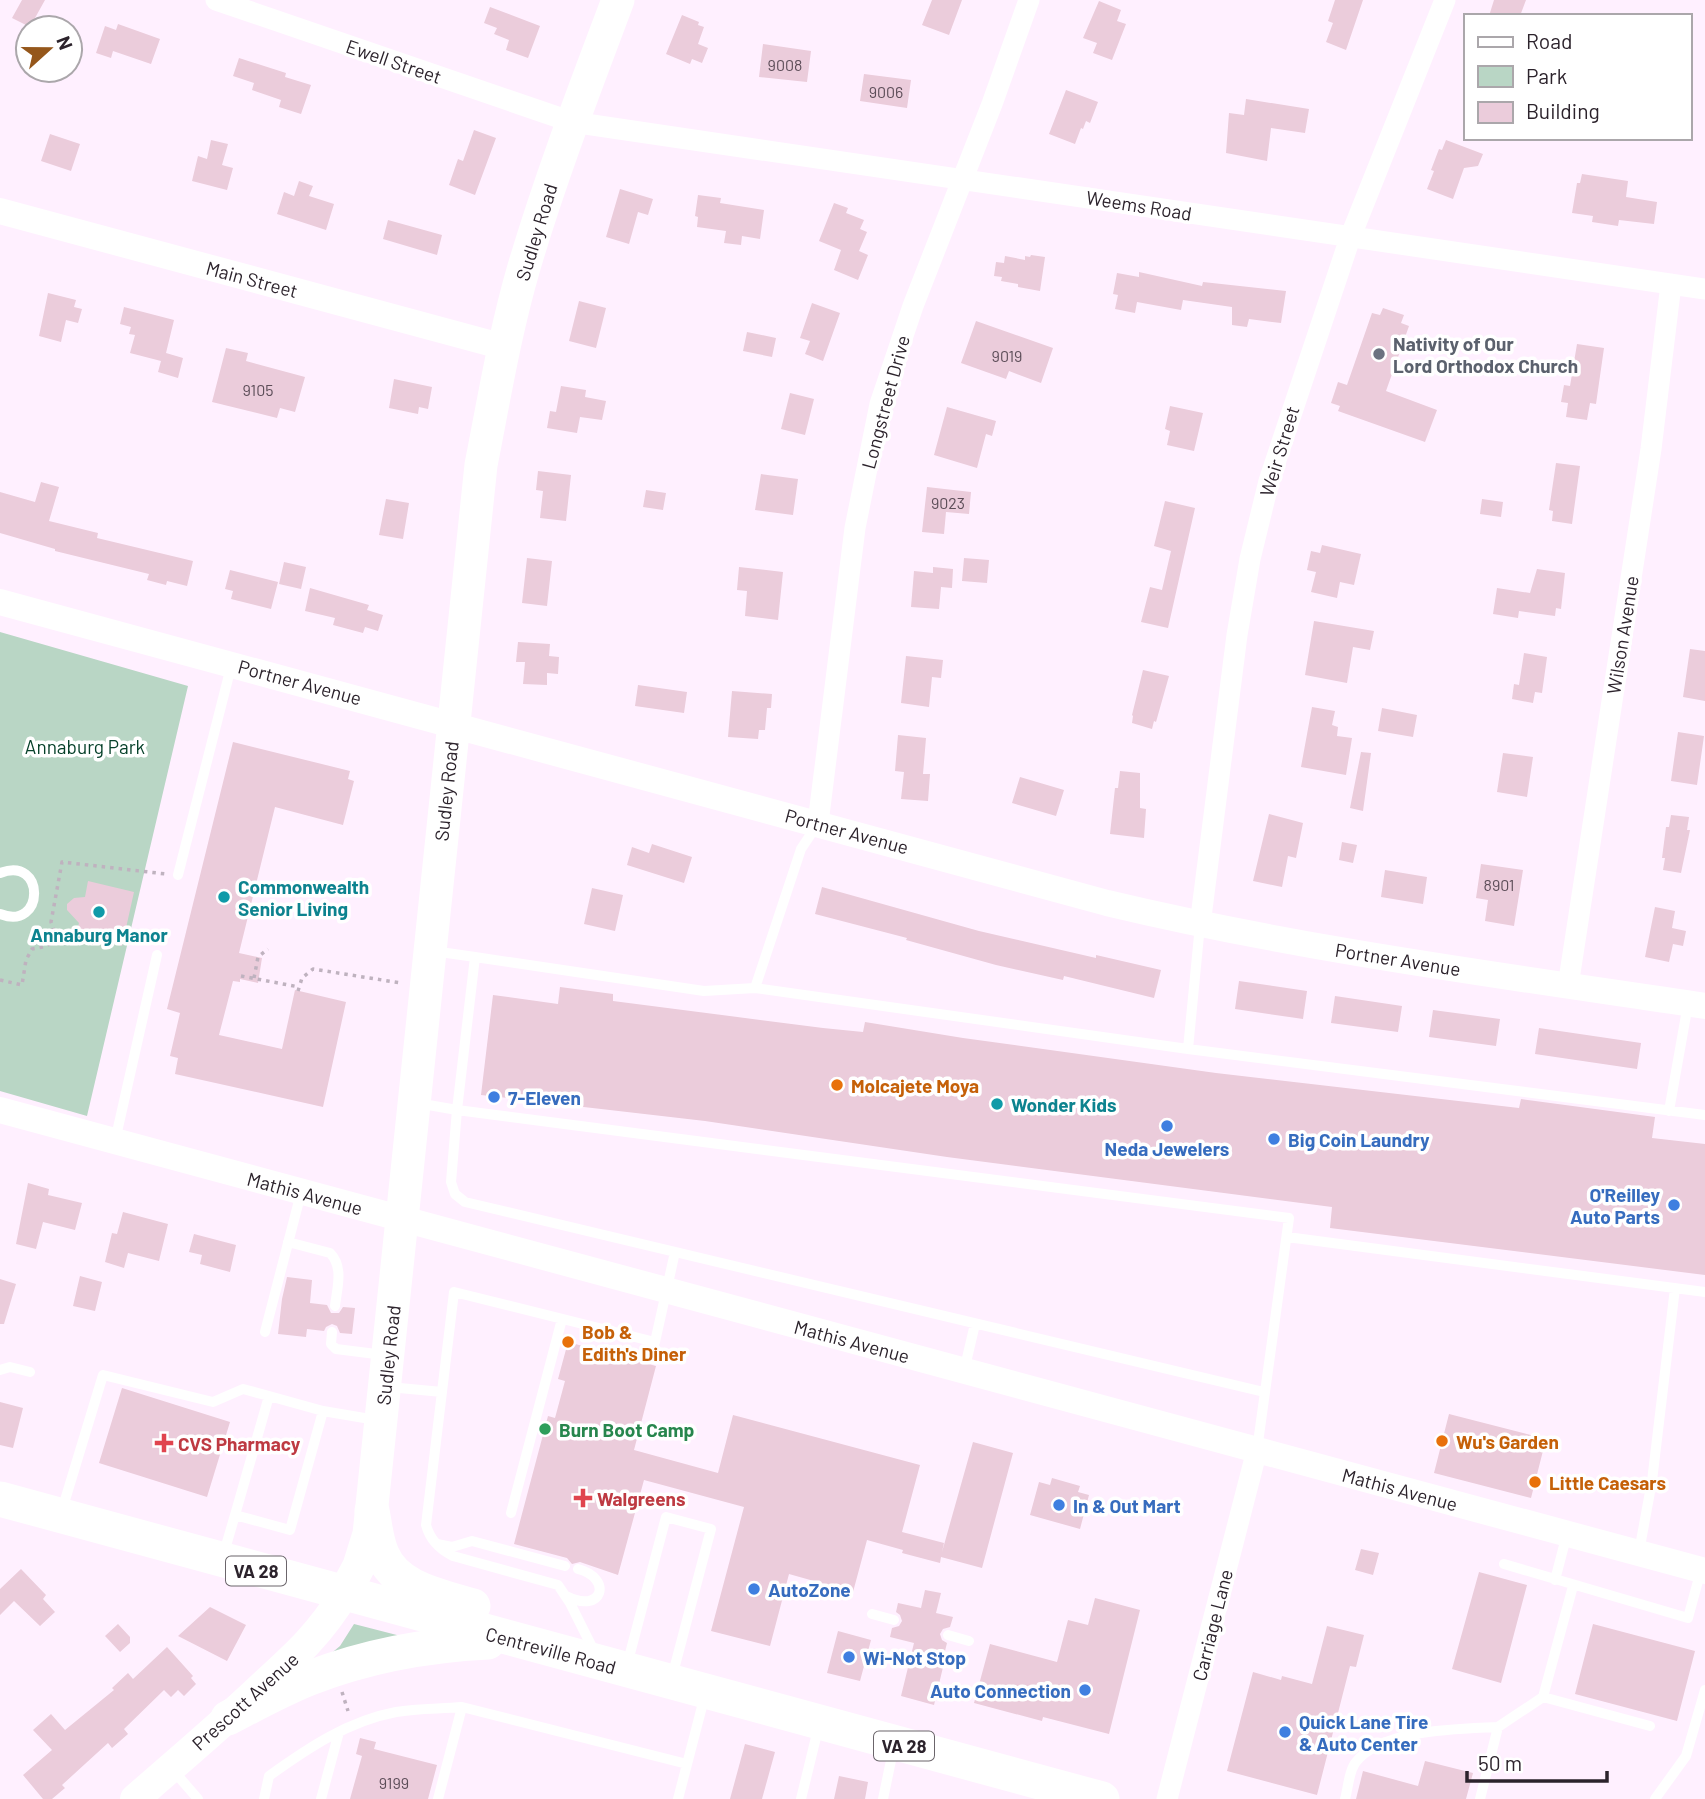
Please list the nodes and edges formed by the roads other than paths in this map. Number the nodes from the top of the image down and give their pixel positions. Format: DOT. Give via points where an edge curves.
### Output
graph roads {
  1 [pos="216,0"];
  2 [pos="618,0"];
  3 [pos="1029,0"];
  4 [pos="1445,0"];
  5 [pos="253,6"];
  6 [pos="572,122"];
  7 [pos="963,178"];
  8 [pos="0,211"];
  9 [pos="1350,238"];
  10 [pos="1671,284"];
  11 [pos="1705,289"];
  12 [pos="503,347"];
  13 [pos="0,601"];
  14 [pos="232,664"];
  15 [pos="453,723"];
  16 [pos="818,823"];
  17 [pos="0,873"];
  18 [pos="178,875"];
  19 [pos="0,914"];
  20 [pos="1200,925"];
  21 [pos="430,951"];
  22 [pos="157,956"];
  23 [pos="475,957"];
  24 [pos="1568,986"];
  25 [pos="755,988"];
  26 [pos="1696,1005"];
  27 [pos="1188,1049"];
  28 [pos="414,1103"];
  29 [pos="0,1110"];
  30 [pos="457,1110"];
  31 [pos="1669,1111"];
  32 [pos="1705,1115"];
  33 [pos="115,1141"];
  34 [pos="301,1192"];
  35 [pos="402,1219"];
  36 [pos="1287,1237"];
  37 [pos="288,1242"];
  38 [pos="675,1252"];
  39 [pos="1675,1288"];
  40 [pos="667,1291"];
  41 [pos="1705,1292"];
  42 [pos="335,1306"];
  43 [pos="562,1319"];
  44 [pos="975,1324"];
  45 [pos="265,1332"];
  46 [pos="332,1332"];
  47 [pos="0,1370"];
  48 [pos="386,1371"];
  49 [pos="964,1371"];
  50 [pos="30,1372"];
  51 [pos="442,1392"];
  52 [pos="1264,1392"];
  53 [pos="269,1396"];
  54 [pos="323,1411"];
  55 [pos="381,1420"];
  56 [pos="1257,1450"];
  57 [pos="0,1499"];
  58 [pos="372,1511"];
  59 [pos="512,1513"];
  60 [pos="236,1515"];
  61 [pos="60,1516"];
  62 [pos="1567,1534"];
  63 [pos="435,1543"];
  64 [pos="1639,1553"];
  65 [pos="221,1561"];
  66 [pos="1504,1564"];
  67 [pos="565,1566"];
  68 [pos="578,1570"];
  69 [pos="1703,1571"];
  70 [pos="1555,1580"];
  71 [pos="1573,1586"];
  72 [pos="344,1594"];
  73 [pos="566,1596"];
  74 [pos="872,1614"];
  75 [pos="894,1620"];
  76 [pos="948,1635"];
  77 [pos="516,1640"];
  78 [pos="969,1641"];
  79 [pos="611,1666"];
  80 [pos="671,1683"];
  81 [pos="1705,1690"];
  82 [pos="705,1692"];
  83 [pos="1543,1697"];
  84 [pos="462,1707"];
  85 [pos="228,1718"];
  86 [pos="820,1723"];
  87 [pos="1650,1726"];
  88 [pos="1498,1727"];
  89 [pos="339,1732"];
  90 [pos="895,1743"];
  91 [pos="687,1765"];
  92 [pos="171,1768"];
  93 [pos="1050,1792"];
  94 [pos="135,1799"];
  95 [pos="198,1799"];
  96 [pos="264,1799"];
  97 [pos="321,1799"];
  98 [pos="438,1799"];
  99 [pos="678,1799"];
  100 [pos="801,1799"];
  101 [pos="883,1799"];
  102 [pos="1102,1799"];
  103 [pos="1167,1799"];
  104 [pos="1345,1799"];
  105 [pos="1480,1799"];
  106 [pos="1655,1799"];
  1 -- 5 [label="street, Ewell Street"];
  2 -- 6 [label="main road, Sudley Road"];
  3 -- 7 [label="street, Longstreet Drive"];
  4 -- 9 [label="street, Weir Street"];
  5 -- 6 [label="street, Ewell Street"];
  6 -- 7 [label="street, Weems Road"];
  6 -- 12 [label="main road, Sudley Road"];
  7 -- 9 [label="street, Weems Road"];
  7 -- 16 [label="street, Longstreet Drive" via="880,404 855,528"];
  8 -- 12 [label="street, Main Street"];
  9 -- 10 [label="street, Weems Road"];
  9 -- 20 [label="street, Weir Street" via="1284,431 1250,559"];
  10 -- 11 [label="street, Weems Road"];
  10 -- 24 [label="street, Wilson Avenue" via="1651,449"];
  12 -- 15 [label="main road, Sudley Road" via="481,465"];
  13 -- 14 [label="street, Portner Avenue"];
  14 -- 15 [label="street, Portner Avenue"];
  14 -- 18 [label="lane"];
  15 -- 16 [label="street, Portner Avenue"];
  15 -- 21 [label="main road, Sudley Road"];
  16 -- 20 [label="street, Portner Avenue"];
  16 -- 25 [label="lane" via="801,849"];
  17 -- 19 [label="lane" via="13,870 25,874 33,883 35,896 30,908 19,916"];
  20 -- 24 [label="street, Portner Avenue"];
  20 -- 27 [label="lane"];
  21 -- 23 [label="lane"];
  21 -- 28 [label="main road, Sudley Road"];
  22 -- 33 [label="lane"];
  23 -- 25 [label="lane" via="704,991"];
  23 -- 30 [label="lane"];
  24 -- 26 [label="street, Portner Avenue"];
  25 -- 27 [label="lane"];
  26 -- 31 [label="lane"];
  27 -- 31 [label="lane"];
  28 -- 30 [label="lane"];
  28 -- 35 [label="main road, Sudley Road"];
  29 -- 33 [label="street, Mathis Avenue"];
  30 -- 36 [label="lane" via="1289,1218"];
  30 -- 38 [label="lane" via="451,1182 465,1202"];
  31 -- 32 [label="lane"];
  33 -- 34 [label="street, Mathis Avenue"];
  34 -- 35 [label="street, Mathis Avenue"];
  34 -- 37 [label="lane"];
  35 -- 40 [label="street, Mathis Avenue"];
  35 -- 48 [label="main road, Sudley Road"];
  36 -- 39 [label="lane"];
  36 -- 52 [label="lane"];
  37 -- 42 [label="lane" via="334,1256 339,1274"];
  37 -- 45 [label="lane"];
  38 -- 40 [label="lane"];
  38 -- 44 [label="lane"];
  39 -- 41 [label="lane"];
  39 -- 64 [label="lane"];
  40 -- 43 [label="lane" via="655,1342"];
  40 -- 49 [label="street, Mathis Avenue"];
  43 -- 51 [label="lane" via="454,1292"];
  43 -- 59 [label="lane"];
  44 -- 49 [label="lane"];
  44 -- 52 [label="lane"];
  46 -- 48 [label="lane" via="335,1349"];
  47 -- 50 [label="lane" via="10,1367"];
  48 -- 51 [label="lane"];
  48 -- 55 [label="main road, Sudley Road"];
  49 -- 56 [label="street, Mathis Avenue"];
  51 -- 63 [label="lane" via="426,1525"];
  52 -- 56 [label="lane"];
  53 -- 54 [label="lane"];
  53 -- 60 [label="lane"];
  53 -- 61 [label="lane" via="243,1389 213,1402 103,1375"];
  54 -- 55 [label="lane"];
  54 -- 60 [label="lane" via="290,1530"];
  55 -- 58 [label="main road, Sudley Road"];
  56 -- 62 [label="street, Mathis Avenue"];
  56 -- 103 [label="street, Carriage Lane"];
  57 -- 61 [label="highway, Centreville Road / VA 28"];
  58 -- 72 [label="main road, Sudley Road" via="364,1555"];
  58 -- 79 [label="highway" via="382,1556 403,1579 555,1633"];
  60 -- 65 [label="lane"];
  61 -- 65 [label="highway, Centreville Road / VA 28"];
  62 -- 64 [label="street, Mathis Avenue"];
  62 -- 70 [label="lane"];
  63 -- 67 [label="lane" via="452,1547 472,1541"];
  63 -- 73 [label="lane" via="459,1558 551,1582"];
  64 -- 69 [label="street, Mathis Avenue"];
  65 -- 72 [label="highway, Centreville Road / VA 28"];
  66 -- 70 [label="lane"];
  68 -- 73 [label="lane" via="596,1578 598,1594 586,1603"];
  69 -- 71 [label="lane" via="1688,1618"];
  70 -- 71 [label="lane"];
  71 -- 83 [label="lane"];
  72 -- 77 [label="highway, Centreville Road / VA 28"];
  72 -- 85 [label="main road, Prescott Avenue" via="319,1632"];
  73 -- 79 [label="lane" via="595,1653"];
  74 -- 75 [label="lane"];
  76 -- 78 [label="lane"];
  77 -- 79 [label="highway, Centreville Road / VA 28"];
  77 -- 85 [label="highway" via="441,1646 362,1661 310,1678"];
  79 -- 80 [label="highway, Centreville Road / VA 28"];
  79 -- 80 [label="lane" via="666,1517 711,1530"];
  80 -- 82 [label="highway, Centreville Road / VA 28"];
  81 -- 106 [label="lane" via="1686,1756"];
  82 -- 86 [label="highway, Centreville Road / VA 28"];
  82 -- 91 [label="lane"];
  83 -- 87 [label="lane"];
  83 -- 88 [label="lane"];
  84 -- 89 [label="lane" via="396,1712"];
  84 -- 91 [label="lane"];
  84 -- 98 [label="lane"];
  85 -- 92 [label="main road, Prescott Avenue"];
  86 -- 90 [label="highway, Centreville Road / VA 28"];
  86 -- 100 [label="lane"];
  88 -- 104 [label="lane" via="1429,1731 1378,1745 1355,1763"];
  88 -- 105 [label="lane"];
  89 -- 96 [label="lane" via="269,1776"];
  89 -- 97 [label="lane"];
  90 -- 93 [label="highway, Centreville Road / VA 28"];
  90 -- 101 [label="lane"];
  91 -- 99 [label="lane"];
  92 -- 94 [label="main road, Prescott Avenue"];
  92 -- 95 [label="lane"];
  93 -- 102 [label="highway, Centreville Road / VA 28"];
}
